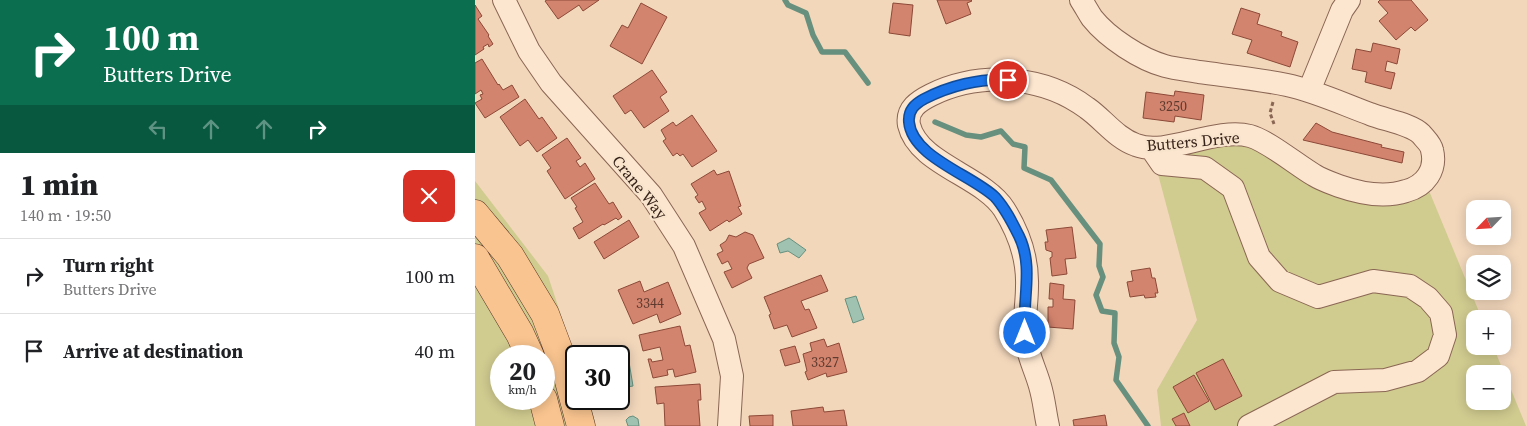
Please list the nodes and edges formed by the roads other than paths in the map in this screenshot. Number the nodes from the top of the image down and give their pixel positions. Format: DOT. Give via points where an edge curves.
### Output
graph roads {
  1 [pos="504,0"];
  2 [pos="1081,0"];
  3 [pos="1349,0"];
  4 [pos="1309,91"];
  5 [pos="1151,148"];
  6 [pos="475,214"];
  7 [pos="475,258"];
  8 [pos="526,345"];
  9 [pos="546,410"];
  10 [pos="550,426"];
  11 [pos="581,426"];
  12 [pos="729,426"];
  13 [pos="1048,426"];
  14 [pos="1249,426"];
  1 -- 12 [label="street, Crane Way" via="529,51 551,83 651,194 684,246 723,339 732,376"];
  2 -- 4 [label="street, Butters Drive" via="1092,18 1114,39 1142,57 1167,67"];
  3 -- 4 [label="street"];
  4 -- 5 [label="street, Butters Drive" via="1417,130 1432,147 1433,167 1425,181 1407,191 1382,194 1352,191 1317,177 1252,136 1232,134"];
  5 -- 13 [label="street, Butters Drive" via="1136,145 1112,130 1088,108 1071,98 1045,86 1021,81 996,79 960,85 915,104 909,115 909,127 917,142 930,155 993,196 1020,238 1027,262 1026,346 1041,388"];
  5 -- 14 [label="street" via="1162,164 1205,168 1233,188 1259,256 1280,281 1318,297 1373,281 1410,286 1428,298 1441,313 1445,335 1438,356 1417,371 1385,380 1334,382"];
  6 -- 11 [label="main road" via="510,256 545,314 566,370"];
  7 -- 8 [label="main road"];
  9 -- 10 [label="main road"];
}
